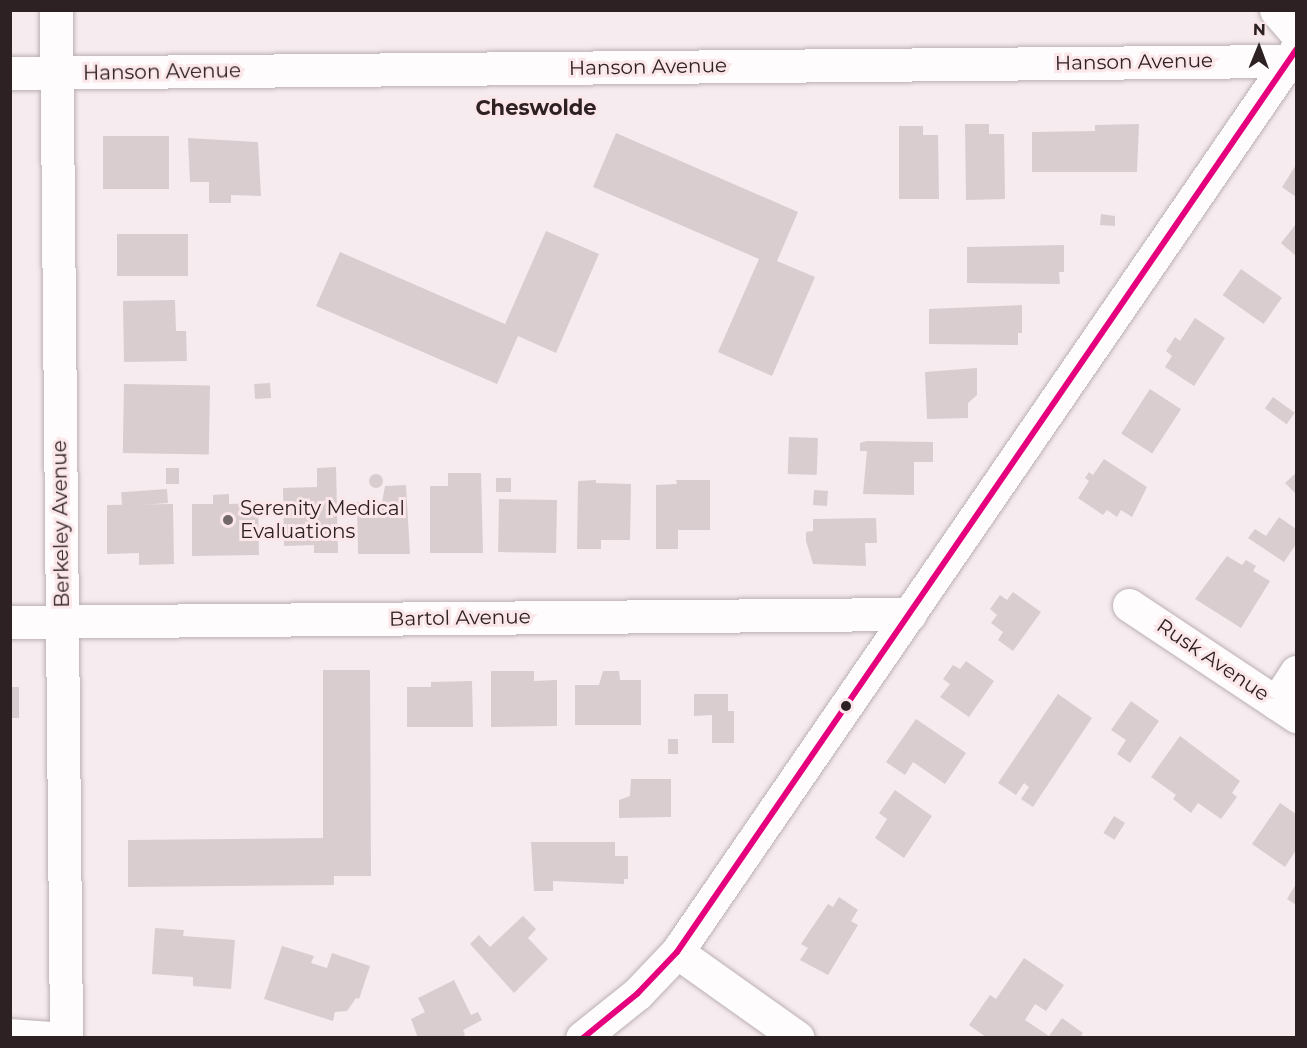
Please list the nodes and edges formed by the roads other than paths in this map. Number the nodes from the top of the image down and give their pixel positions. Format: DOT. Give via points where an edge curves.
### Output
graph roads {
  1 [pos="56,10"];
  2 [pos="1276,10"];
  3 [pos="1293,48"];
  4 [pos="10,73"];
  5 [pos="57,73"];
  6 [pos="1130,605"];
  7 [pos="910,614"];
  8 [pos="10,622"];
  9 [pos="62,622"];
  10 [pos="1296,672"];
  11 [pos="1286,710"];
  12 [pos="677,952"];
  13 [pos="10,1035"];
  14 [pos="49,1038"];
  15 [pos="66,1038"];
  16 [pos="582,1038"];
  17 [pos="798,1038"];
  1 -- 5 [label="street, Berkeley Avenue"];
  2 -- 3 [label="street"];
  3 -- 5 [label="street, Hanson Avenue"];
  3 -- 7 [label="street"];
  4 -- 5 [label="street, Hanson Avenue"];
  5 -- 9 [label="street, Berkeley Avenue"];
  6 -- 11 [label="street, Rusk Avenue"];
  7 -- 9 [label="street, Bartol Avenue"];
  7 -- 12 [label="street"];
  8 -- 9 [label="street, Bartol Avenue"];
  9 -- 15 [label="street, Berkeley Avenue"];
  10 -- 11 [label="street"];
  12 -- 16 [label="street" via="637,994"];
  12 -- 17 [label="street"];
  13 -- 14 [label="street"];
}
